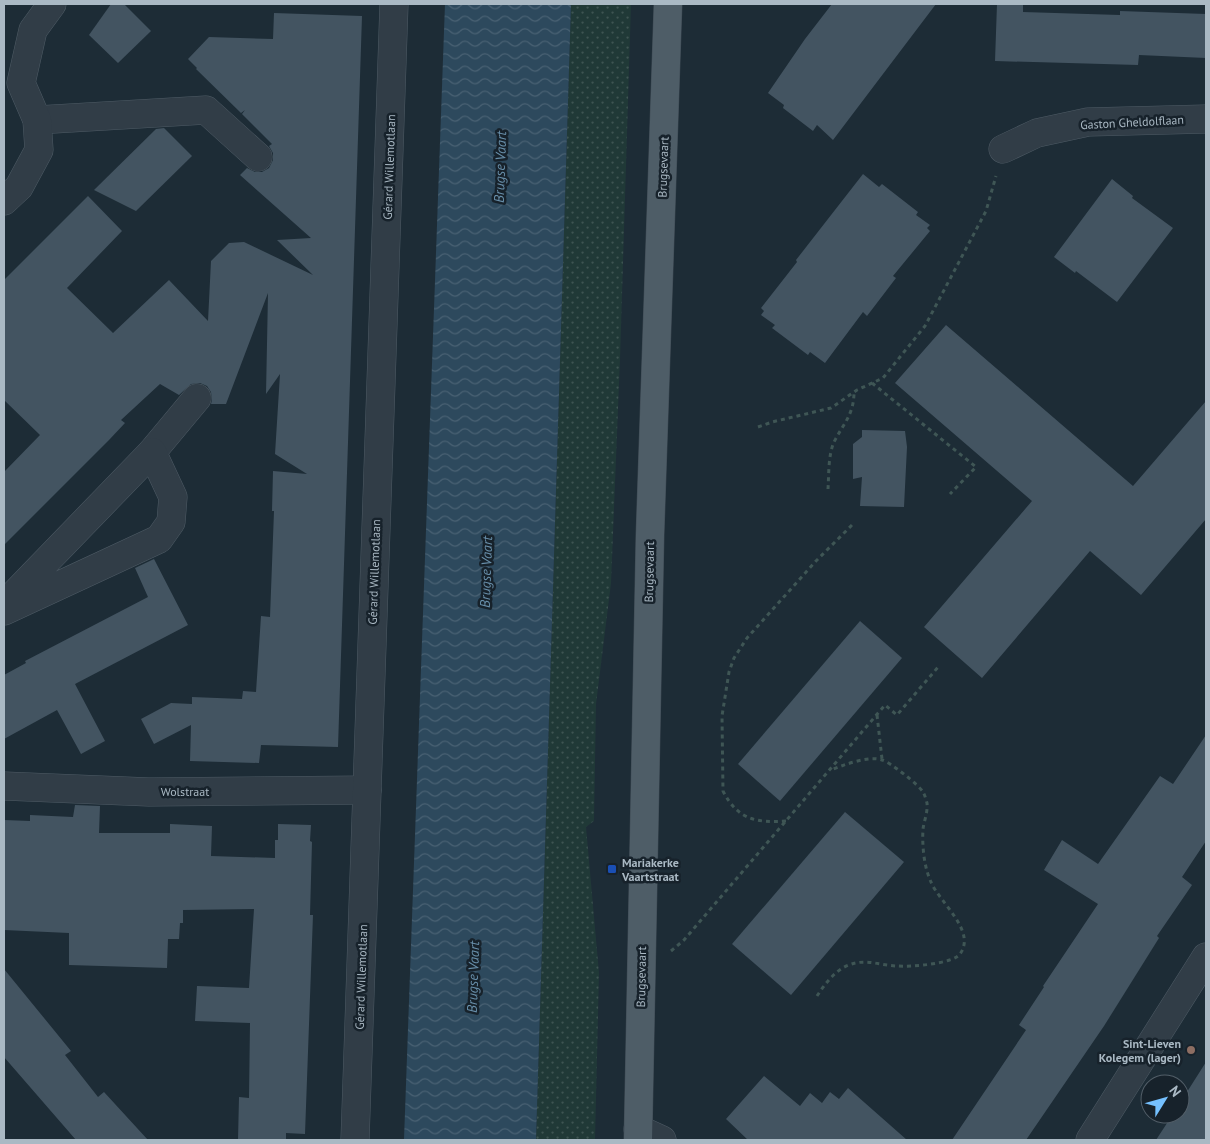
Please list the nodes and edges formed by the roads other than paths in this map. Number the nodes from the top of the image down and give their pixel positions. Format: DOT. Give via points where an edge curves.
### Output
graph roads {
  1 [pos="52,4"];
  2 [pos="394,4"];
  3 [pos="668,4"];
  4 [pos="12,81"];
  5 [pos="1206,119"];
  6 [pos="37,120"];
  7 [pos="1003,149"];
  8 [pos="258,157"];
  9 [pos="4,201"];
  10 [pos="197,398"];
  11 [pos="152,452"];
  12 [pos="4,605"];
  13 [pos="4,611"];
  14 [pos="4,786"];
  15 [pos="367,790"];
  16 [pos="1206,957"];
  17 [pos="646,1137"];
  18 [pos="355,1140"];
  19 [pos="1090,1140"];
  1 -- 4 [label="street" via="33,30"];
  2 -- 15 [label="street, Gérard Willemotlaan"];
  3 -- 17 [label="main road, Brugsevaart" via="650,535 641,974"];
  4 -- 6 [label="street"];
  5 -- 7 [label="street, Gaston Gheldolflaan" via="1088,122 1037,133"];
  6 -- 8 [label="street" via="206,110"];
  6 -- 9 [label="street" via="39,150 19,186"];
  10 -- 11 [label="street"];
  11 -- 12 [label="street"];
  11 -- 13 [label="street" via="173,497 172,522 159,539"];
  14 -- 15 [label="street, Wolstraat" via="149,792"];
  15 -- 18 [label="street, Gérard Willemotlaan"];
  16 -- 19 [label="street"];
}
